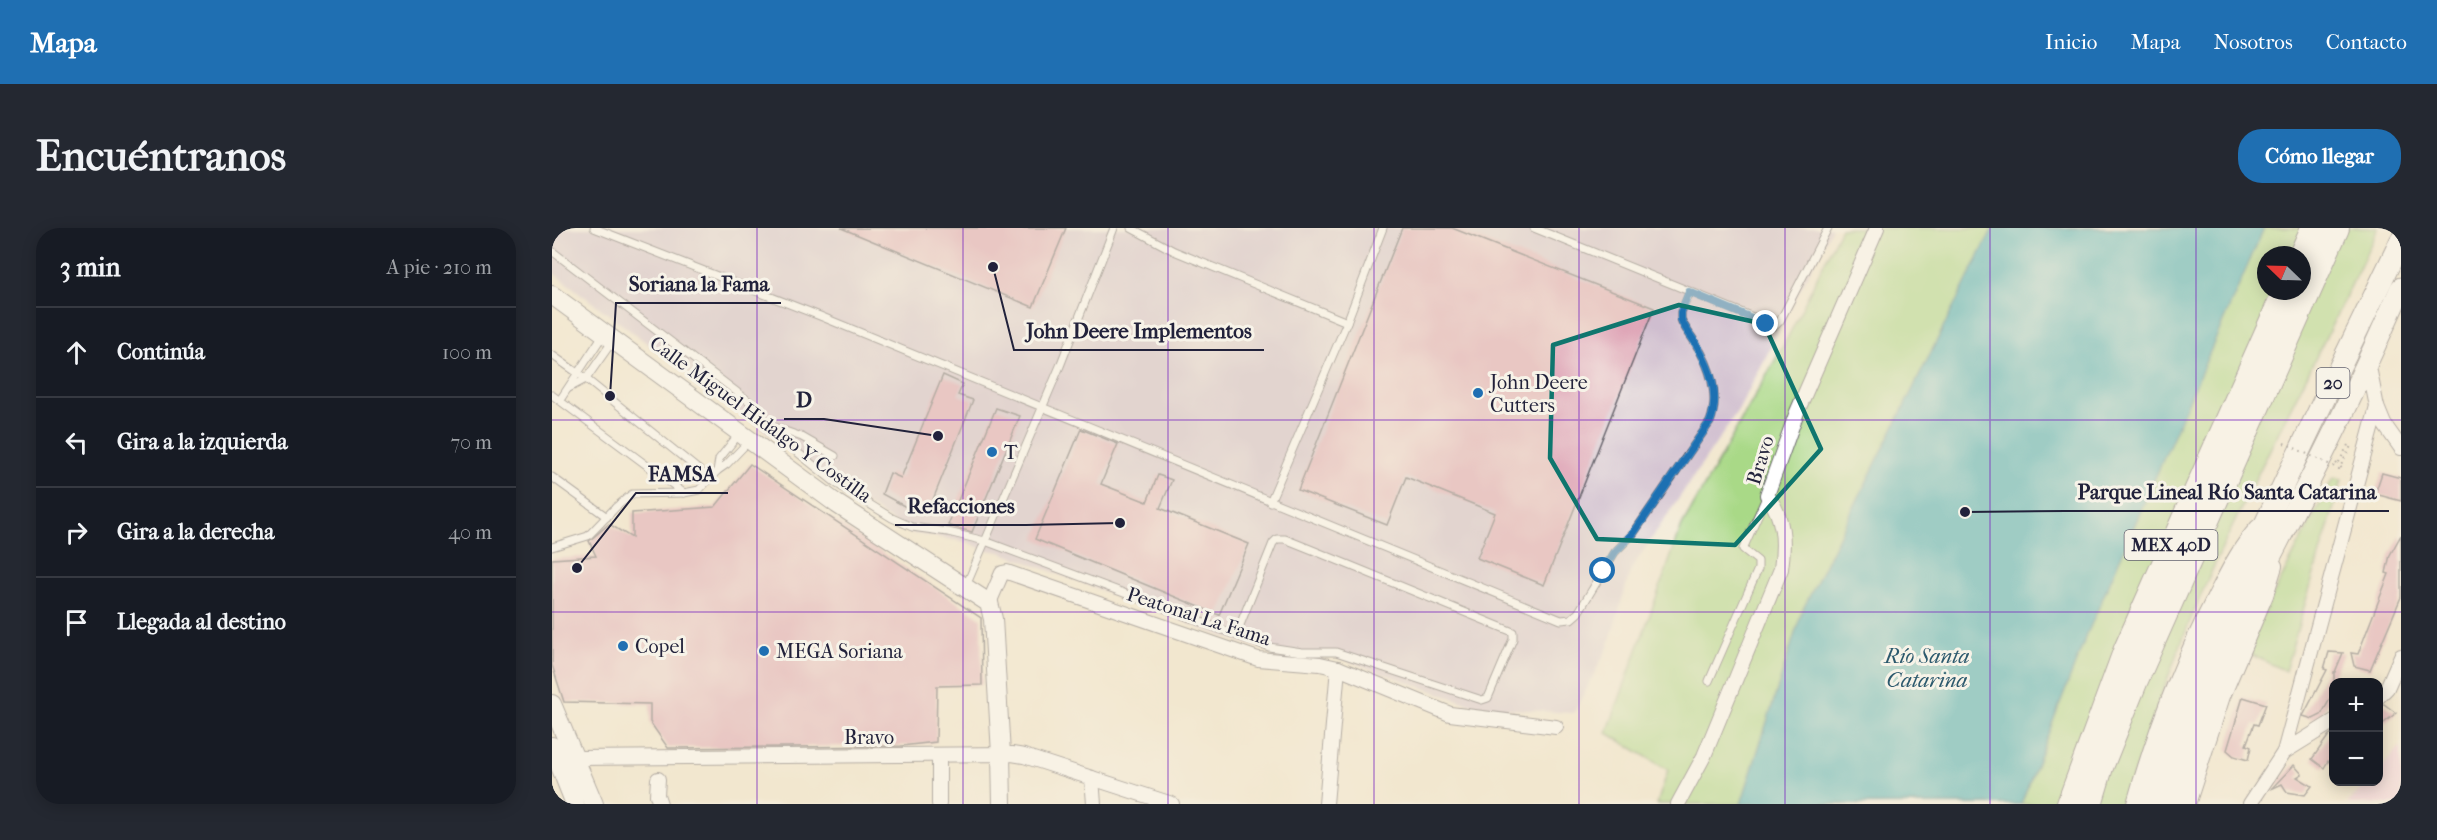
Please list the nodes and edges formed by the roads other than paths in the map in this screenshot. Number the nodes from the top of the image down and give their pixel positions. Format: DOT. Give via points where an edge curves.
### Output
graph roads {
  1 [pos="594,228"];
  2 [pos="1114,228"];
  3 [pos="1131,228"];
  4 [pos="1383,228"];
  5 [pos="1534,228"];
  6 [pos="1828,228"];
  7 [pos="1877,228"];
  8 [pos="2313,228"];
  9 [pos="2337,228"];
  10 [pos="605,230"];
  11 [pos="2401,240"];
  12 [pos="2305,246"];
  13 [pos="552,251"];
  14 [pos="2401,288"];
  15 [pos="1689,292"];
  16 [pos="552,295"];
  17 [pos="2281,300"];
  18 [pos="1347,322"];
  19 [pos="609,336"];
  20 [pos="552,356"];
  21 [pos="2368,362"];
  22 [pos="577,372"];
  23 [pos="586,379"];
  24 [pos="568,388"];
  25 [pos="552,395"];
  26 [pos="560,400"];
  27 [pos="2377,407"];
  28 [pos="1042,408"];
  29 [pos="768,425"];
  30 [pos="744,438"];
  31 [pos="2401,448"];
  32 [pos="835,456"];
  33 [pos="717,471"];
  34 [pos="552,477"];
  35 [pos="711,479"];
  36 [pos="684,492"];
  37 [pos="1767,495"];
  38 [pos="1270,502"];
  39 [pos="607,517"];
  40 [pos="2263,525"];
  41 [pos="2285,529"];
  42 [pos="985,541"];
  43 [pos="552,547"];
  44 [pos="2256,565"];
  45 [pos="965,587"];
  46 [pos="989,603"];
  47 [pos="1236,635"];
  48 [pos="2401,656"];
  49 [pos="1338,668"];
  50 [pos="1709,681"];
  51 [pos="2383,692"];
  52 [pos="552,704"];
  53 [pos="2329,724"];
  54 [pos="1556,727"];
  55 [pos="552,746"];
  56 [pos="2284,752"];
  57 [pos="1001,754"];
  58 [pos="939,756"];
  59 [pos="568,761"];
  60 [pos="1092,778"];
  61 [pos="658,779"];
  62 [pos="575,804"];
  63 [pos="594,804"];
  64 [pos="660,804"];
  65 [pos="939,804"];
  66 [pos="1002,804"];
  67 [pos="1094,804"];
  68 [pos="1172,804"];
  69 [pos="1326,804"];
  70 [pos="1678,804"];
  71 [pos="2069,804"];
  72 [pos="2091,804"];
  73 [pos="2136,804"];
  74 [pos="2152,804"];
  75 [pos="2168,804"];
  76 [pos="2186,804"];
  77 [pos="2250,804"];
  1 -- 10 [label="lane"];
  2 -- 28 [label="lane"];
  3 -- 18 [label="lane" via="1174,251"];
  4 -- 18 [label="lane"];
  5 -- 15 [label="lane"];
  6 -- 15 [label="lane" via="1777,324 1766,324"];
  7 -- 37 [label="street, Bravo" via="1797,412"];
  8 -- 12 [label="highway"];
  9 -- 72 [label="highway, MEX 40D" via="2140,669"];
  10 -- 28 [label="lane"];
  11 -- 40 [label="main road, 20"];
  13 -- 29 [label="lane" via="750,402"];
  14 -- 21 [label="main road, 20"];
  15 -- 38 [label="lane" via="1681,319 1704,357 1714,393 1710,422 1633,534 1615,552 1578,613 1570,619 1552,618"];
  16 -- 19 [label="street, Calle Miguel Hidalgo Y Costilla"];
  17 -- 71 [label="highway, MEX 40D" via="2126,649"];
  18 -- 38 [label="lane"];
  19 -- 22 [label="lane"];
  19 -- 23 [label="lane"];
  19 -- 30 [label="street, Calle Miguel Hidalgo Y Costilla"];
  20 -- 22 [label="lane"];
  21 -- 27 [label="street"];
  21 -- 41 [label="main road, 20"];
  22 -- 23 [label="lane"];
  22 -- 24 [label="lane"];
  23 -- 24 [label="lane"];
  23 -- 35 [label="lane"];
  24 -- 26 [label="lane"];
  25 -- 26 [label="lane"];
  26 -- 36 [label="lane"];
  27 -- 31 [label="street"];
  27 -- 56 [label="street"];
  28 -- 38 [label="lane"];
  28 -- 42 [label="lane"];
  29 -- 32 [label="lane" via="802,437"];
  29 -- 42 [label="lane" via="837,484 892,518 912,527"];
  30 -- 33 [label="lane" via="727,464"];
  30 -- 33 [label="lane" via="719,459"];
  30 -- 45 [label="street, Calle Miguel Hidalgo Y Costilla"];
  33 -- 35 [label="lane"];
  34 -- 39 [label="lane"];
  35 -- 36 [label="lane" via="699,490"];
  36 -- 39 [label="lane" via="632,494"];
  37 -- 50 [label="lane" via="1743,549 1758,561 1758,569"];
  37 -- 70 [label="street, Bravo" via="1777,508 1783,529 1781,569 1704,756"];
  39 -- 43 [label="lane" via="588,536"];
  40 -- 44 [label="main road, 20"];
  40 -- 73 [label="street, 20" via="2242,546 2192,646 2149,756"];
  41 -- 44 [label="main road, 20"];
  41 -- 76 [label="street, 20" via="2264,595 2221,696"];
  42 -- 45 [label="lane"];
  42 -- 47 [label="lane"];
  44 -- 74 [label="main road, 20" via="2190,687"];
  44 -- 75 [label="main road, 20" via="2206,692"];
  45 -- 46 [label="street, Calle Miguel Hidalgo Y Costilla"];
  46 -- 49 [label="street, Peatonal La Fama" via="1002,573 1007,572 1258,659"];
  46 -- 57 [label="street"];
  47 -- 47 [label="lane" via="1273,543 1285,539 1511,630 1514,636 1484,700 1336,652 1269,647"];
  48 -- 51 [label="street"];
  49 -- 54 [label="street, Peatonal La Fama" via="1450,714"];
  49 -- 69 [label="street"];
  52 -- 59 [label="street"];
  53 -- 56 [label="street"];
  55 -- 59 [label="street"];
  56 -- 77 [label="street"];
  57 -- 58 [label="street, Bravo"];
  57 -- 60 [label="street, Bravo" via="1024,756"];
  57 -- 66 [label="street"];
  58 -- 59 [label="street, Bravo"];
  58 -- 65 [label="street"];
  59 -- 62 [label="street"];
  59 -- 63 [label="street"];
  60 -- 67 [label="street"];
  60 -- 68 [label="street, Bravo"];
  61 -- 64 [label="street"];
}
